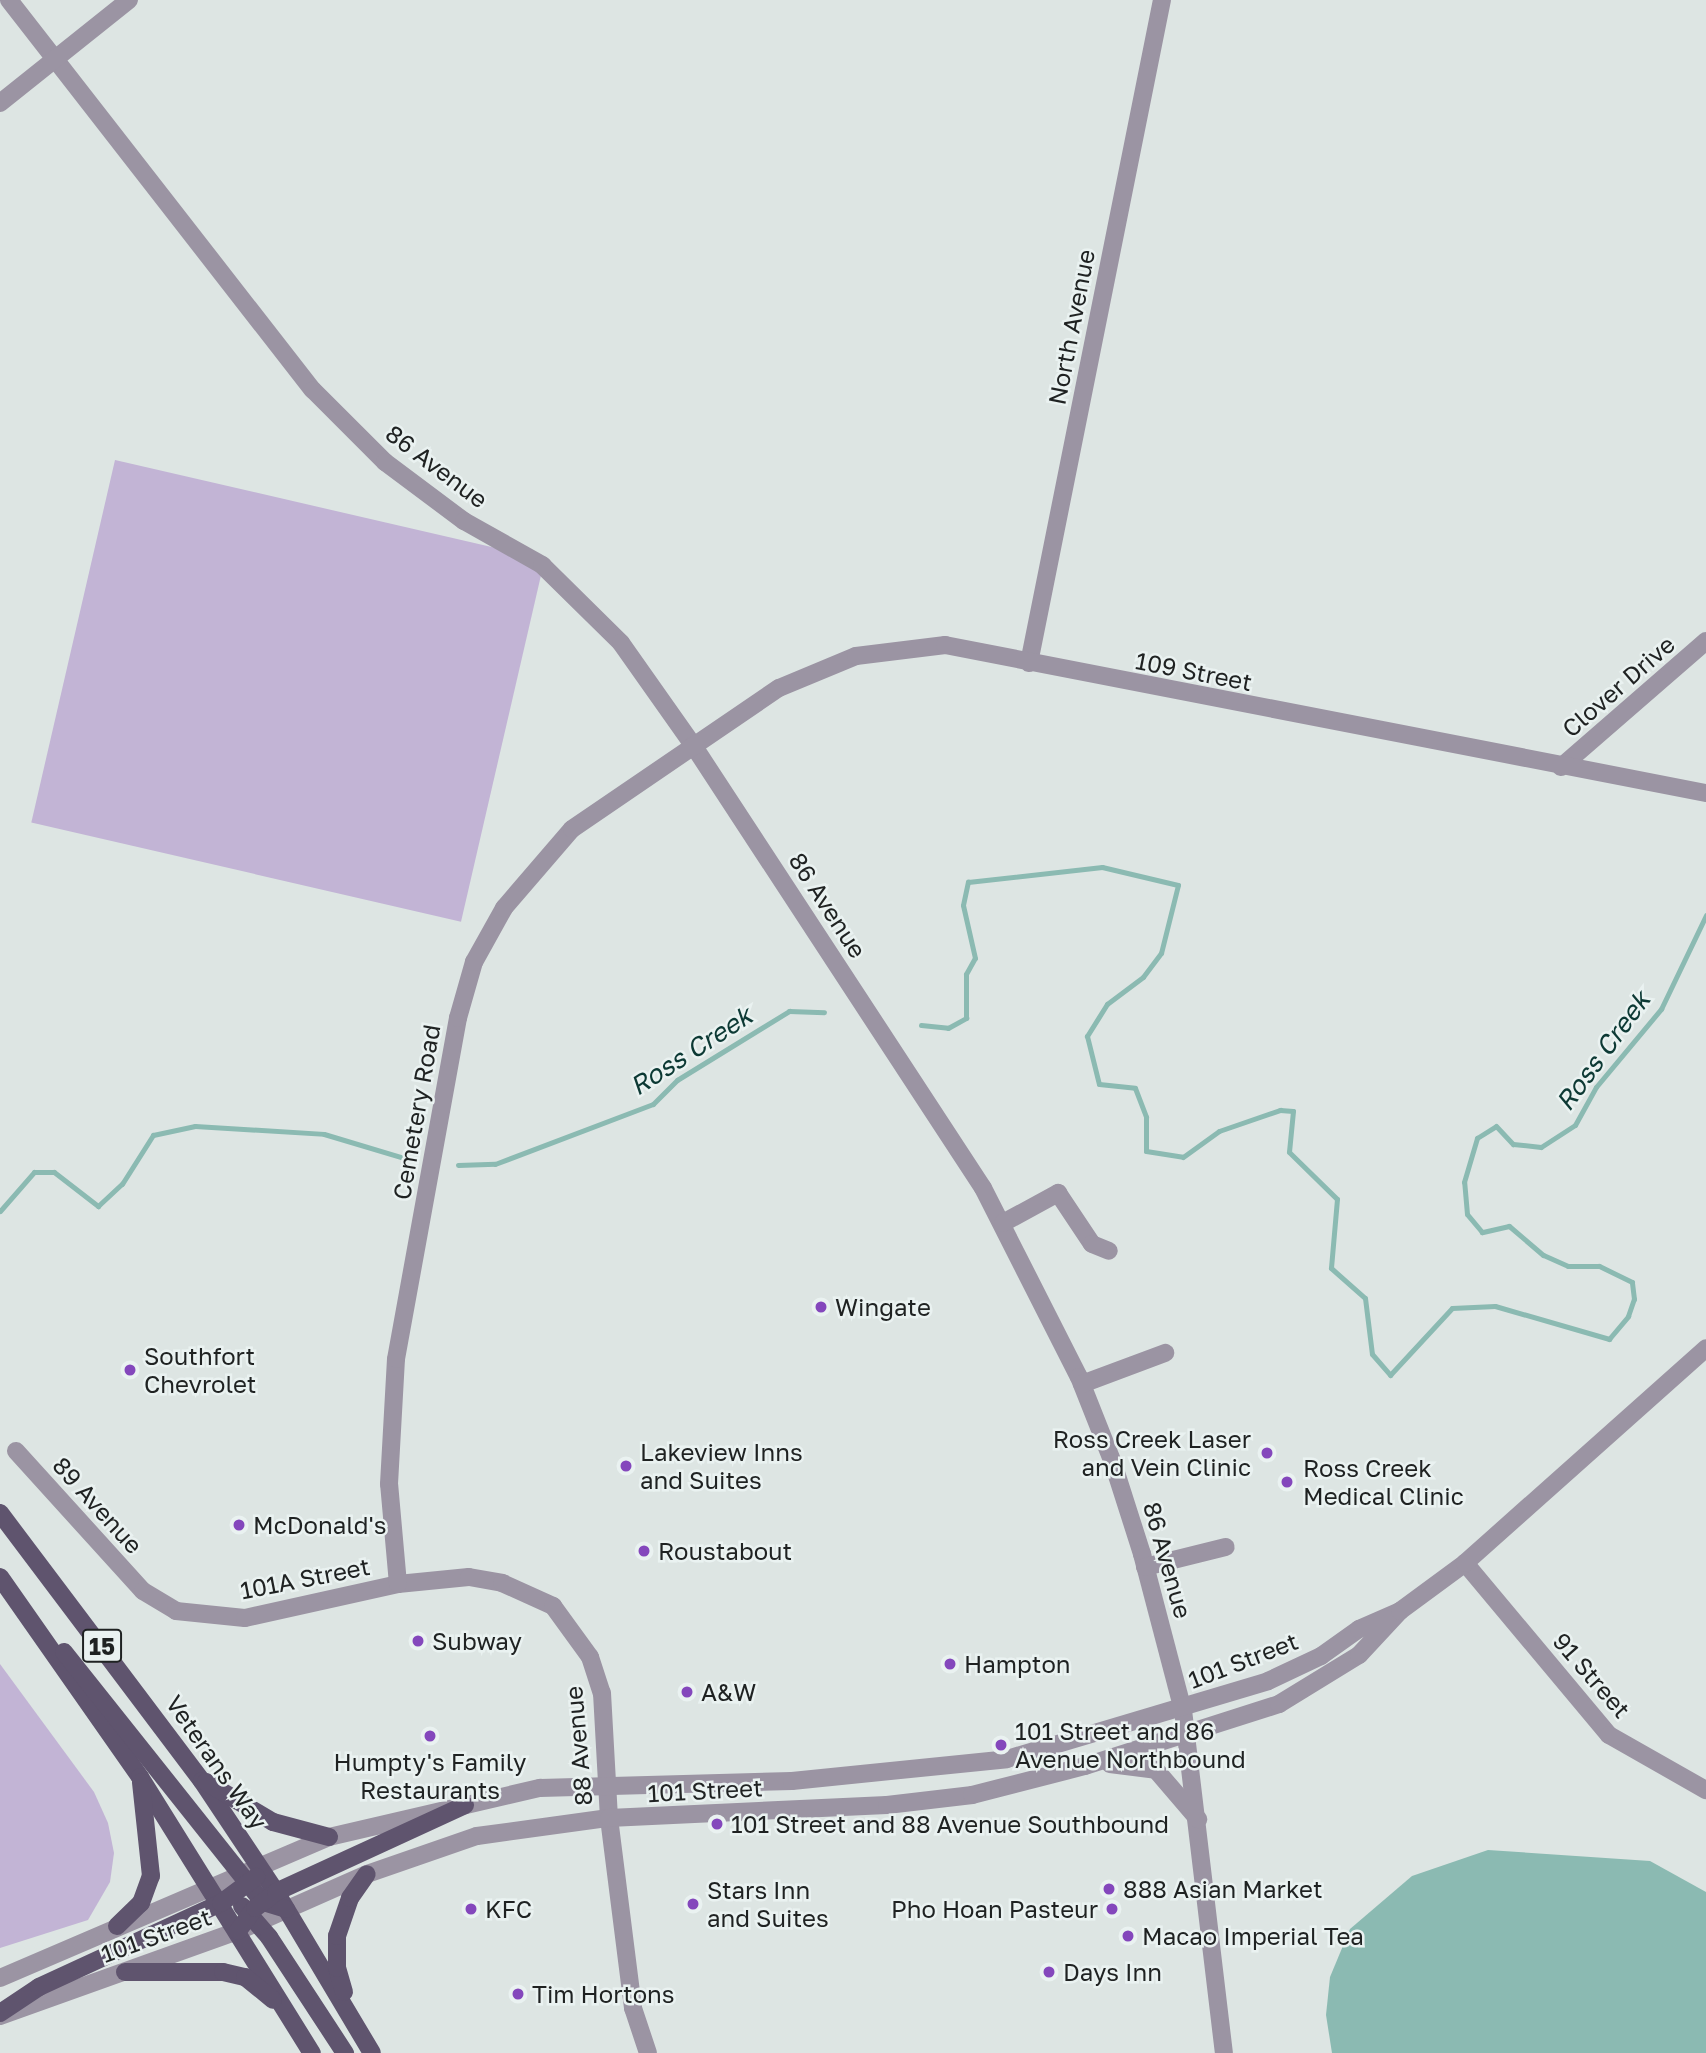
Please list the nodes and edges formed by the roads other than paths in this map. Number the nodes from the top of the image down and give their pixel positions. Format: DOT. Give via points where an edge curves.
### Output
graph roads {
  1 [pos="9,0"];
  2 [pos="129,0"];
  3 [pos="1162,0"];
  4 [pos="55,59"];
  5 [pos="0,103"];
  6 [pos="1706,641"];
  7 [pos="1028,663"];
  8 [pos="693,744"];
  9 [pos="1561,767"];
  10 [pos="1706,793"];
  11 [pos="1003,1223"];
  12 [pos="1109,1251"];
  13 [pos="1706,1348"];
  14 [pos="1165,1353"];
  15 [pos="1082,1384"];
  16 [pos="16,1451"];
  17 [pos="0,1513"];
  18 [pos="1226,1547"];
  19 [pos="1465,1563"];
  20 [pos="1145,1567"];
  21 [pos="0,1577"];
  22 [pos="398,1584"];
  23 [pos="143,1591"];
  24 [pos="1400,1611"];
  25 [pos="30,1617"];
  26 [pos="1183,1710"];
  27 [pos="1187,1734"];
  28 [pos="1085,1766"];
  29 [pos="140,1777"];
  30 [pos="202,1781"];
  31 [pos="606,1784"];
  32 [pos="1706,1790"];
  33 [pos="464,1805"];
  34 [pos="609,1818"];
  35 [pos="1199,1821"];
  36 [pos="329,1837"];
  37 [pos="260,1867"];
  38 [pos="367,1874"];
  39 [pos="245,1880"];
  40 [pos="221,1896"];
  41 [pos="262,1907"];
  42 [pos="286,1909"];
  43 [pos="117,1926"];
  44 [pos="237,1931"];
  45 [pos="125,1972"];
  46 [pos="0,1978"];
  47 [pos="0,2015"];
  48 [pos="351,2015"];
  49 [pos="295,2023"];
  50 [pos="312,2053"];
  51 [pos="345,2053"];
  52 [pos="372,2053"];
  53 [pos="648,2053"];
  54 [pos="1224,2053"];
  1 -- 4 [label="street, 86 Avenue"];
  2 -- 4 [label="street"];
  3 -- 7 [label="street, North Avenue"];
  4 -- 5 [label="street"];
  4 -- 8 [label="street, 86 Avenue" via="313,390 385,463 464,521 542,565 582,600 621,643"];
  6 -- 9 [label="street, Clover Drive"];
  7 -- 8 [label="street, 109 Street" via="944,645 856,656 779,688"];
  7 -- 9 [label="street, 109 Street"];
  8 -- 11 [label="street, 86 Avenue"];
  8 -- 22 [label="street, Cemetery Road" via="572,829 505,908 474,962 458,1018 397,1359 389,1484"];
  9 -- 10 [label="street, 109 Street"];
  11 -- 12 [label="street" via="1060,1194 1092,1244"];
  11 -- 15 [label="street, 86 Avenue"];
  13 -- 19 [label="street, 101 Street"];
  14 -- 15 [label="street"];
  15 -- 20 [label="street, 86 Avenue" via="1113,1463"];
  16 -- 23 [label="street, 89 Avenue"];
  17 -- 30 [label="main road, Veterans Way / 15"];
  18 -- 20 [label="street"];
  19 -- 24 [label="street, 101 Street"];
  19 -- 32 [label="street, 91 Street" via="1609,1735"];
  20 -- 26 [label="street, 86 Avenue"];
  21 -- 25 [label="main road, 15"];
  22 -- 23 [label="street, 101A Street" via="246,1618 176,1612"];
  22 -- 31 [label="street, 88 Avenue" via="468,1577 502,1583 553,1606 590,1657 602,1693"];
  24 -- 26 [label="street, 101 Street" via="1268,1681"];
  24 -- 27 [label="street, 101 Street" via="1359,1655 1312,1686 1247,1716"];
  25 -- 29 [label="main road, 15"];
  25 -- 39 [label="main road" via="83,1672"];
  26 -- 27 [label="street, 86 Avenue"];
  26 -- 31 [label="street, 101 Street" via="1007,1759 932,1769 786,1781"];
  27 -- 28 [label="street, 101 Street"];
  27 -- 35 [label="street, 86 Avenue"];
  28 -- 34 [label="street, 101 Street" via="972,1795 897,1804"];
  28 -- 35 [label="street" via="1125,1763 1156,1770"];
  29 -- 40 [label="main road, 15"];
  29 -- 43 [label="main road" via="151,1876 141,1903"];
  30 -- 36 [label="main road" via="273,1822"];
  30 -- 37 [label="main road, Veterans Way / 15"];
  31 -- 33 [label="street, 101 Street" via="540,1788"];
  31 -- 34 [label="street, 88 Avenue"];
  33 -- 36 [label="street, 101 Street"];
  33 -- 41 [label="main road"];
  34 -- 38 [label="street, 101 Street" via="477,1836"];
  34 -- 53 [label="street, 88 Avenue" via="633,2008"];
  35 -- 54 [label="street, 86 Avenue"];
  36 -- 37 [label="street, 101 Street"];
  37 -- 39 [label="main road"];
  37 -- 41 [label="main road, Veterans Way / 15"];
  38 -- 42 [label="street, 101 Street"];
  38 -- 48 [label="main road" via="350,1898 337,1937 337,1968"];
  39 -- 40 [label="main road"];
  39 -- 41 [label="main road"];
  40 -- 41 [label="main road"];
  40 -- 43 [label="street, 101 Street"];
  40 -- 44 [label="main road, 15"];
  40 -- 47 [label="main road" via="39,1987"];
  41 -- 42 [label="main road"];
  41 -- 44 [label="main road"];
  41 -- 51 [label="main road"];
  42 -- 48 [label="main road"];
  43 -- 46 [label="street, 101 Street"];
  44 -- 45 [label="street, 101 Street"];
  44 -- 49 [label="main road, 15"];
  45 -- 47 [label="street, 101 Street"];
  45 -- 49 [label="main road" via="205,1969 245,1977 260,1986"];
  48 -- 52 [label="main road"];
  49 -- 50 [label="main road, 15"];
}
